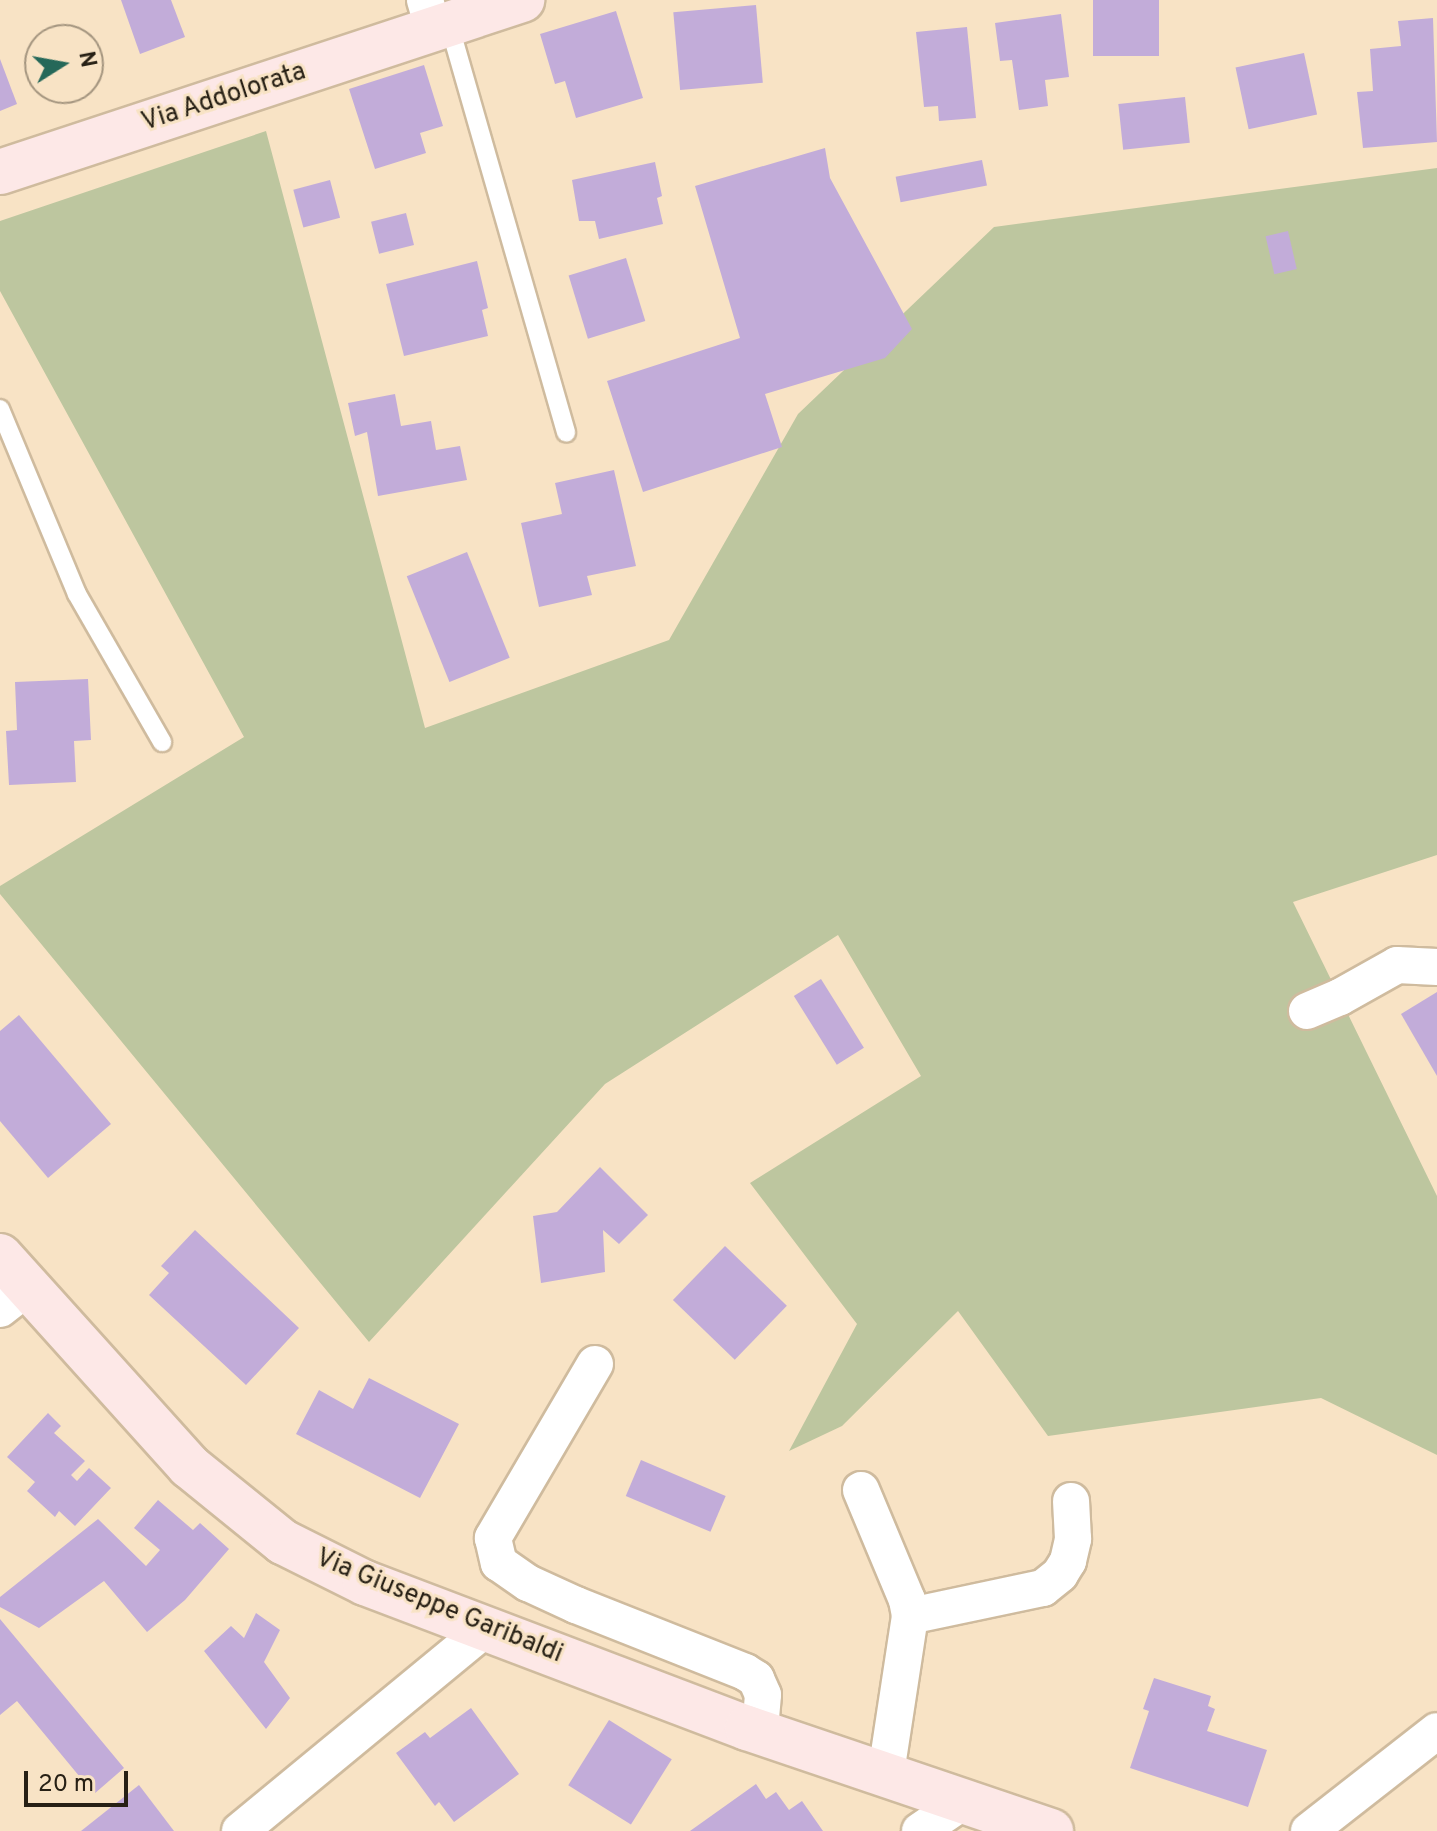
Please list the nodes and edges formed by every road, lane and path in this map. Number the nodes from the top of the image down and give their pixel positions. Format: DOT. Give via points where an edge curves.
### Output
graph roads {
  1 [pos="522,0"];
  2 [pos="435,17"];
  3 [pos="0,172"];
  4 [pos="0,409"];
  5 [pos="566,433"];
  6 [pos="162,742"];
  7 [pos="1437,967"];
  8 [pos="1307,1011"];
  9 [pos="9,1284"];
  10 [pos="595,1364"];
  11 [pos="861,1490"];
  12 [pos="1071,1501"];
  13 [pos="910,1616"];
  14 [pos="486,1628"];
  15 [pos="760,1733"];
  16 [pos="1428,1739"];
  17 [pos="886,1773"];
  18 [pos="964,1801"];
  19 [pos="240,1831"];
  20 [pos="920,1831"];
  21 [pos="1051,1831"];
  22 [pos="1309,1831"];
  1 -- 2 [label="street, Via Addolorata"];
  2 -- 3 [label="street, Via Addolorata"];
  2 -- 5 [label="lane"];
  4 -- 6 [label="lane" via="77,594"];
  7 -- 8 [label="street" via="1397,965"];
  9 -- 14 [label="street, Via Giuseppe Garibaldi" via="189,1466 283,1542 365,1583"];
  10 -- 15 [label="street" via="493,1538 499,1563 528,1583 756,1679 763,1695"];
  11 -- 13 [label="street"];
  12 -- 13 [label="street" via="1068,1561 1043,1588"];
  13 -- 17 [label="street"];
  14 -- 15 [label="street, Via Giuseppe Garibaldi"];
  14 -- 19 [label="street"];
  15 -- 17 [label="street, Via Giuseppe Garibaldi"];
  16 -- 22 [label="street"];
  17 -- 18 [label="street, Via Giuseppe Garibaldi"];
  18 -- 20 [label="street"];
  18 -- 21 [label="street, Via Giuseppe Garibaldi"];
}
